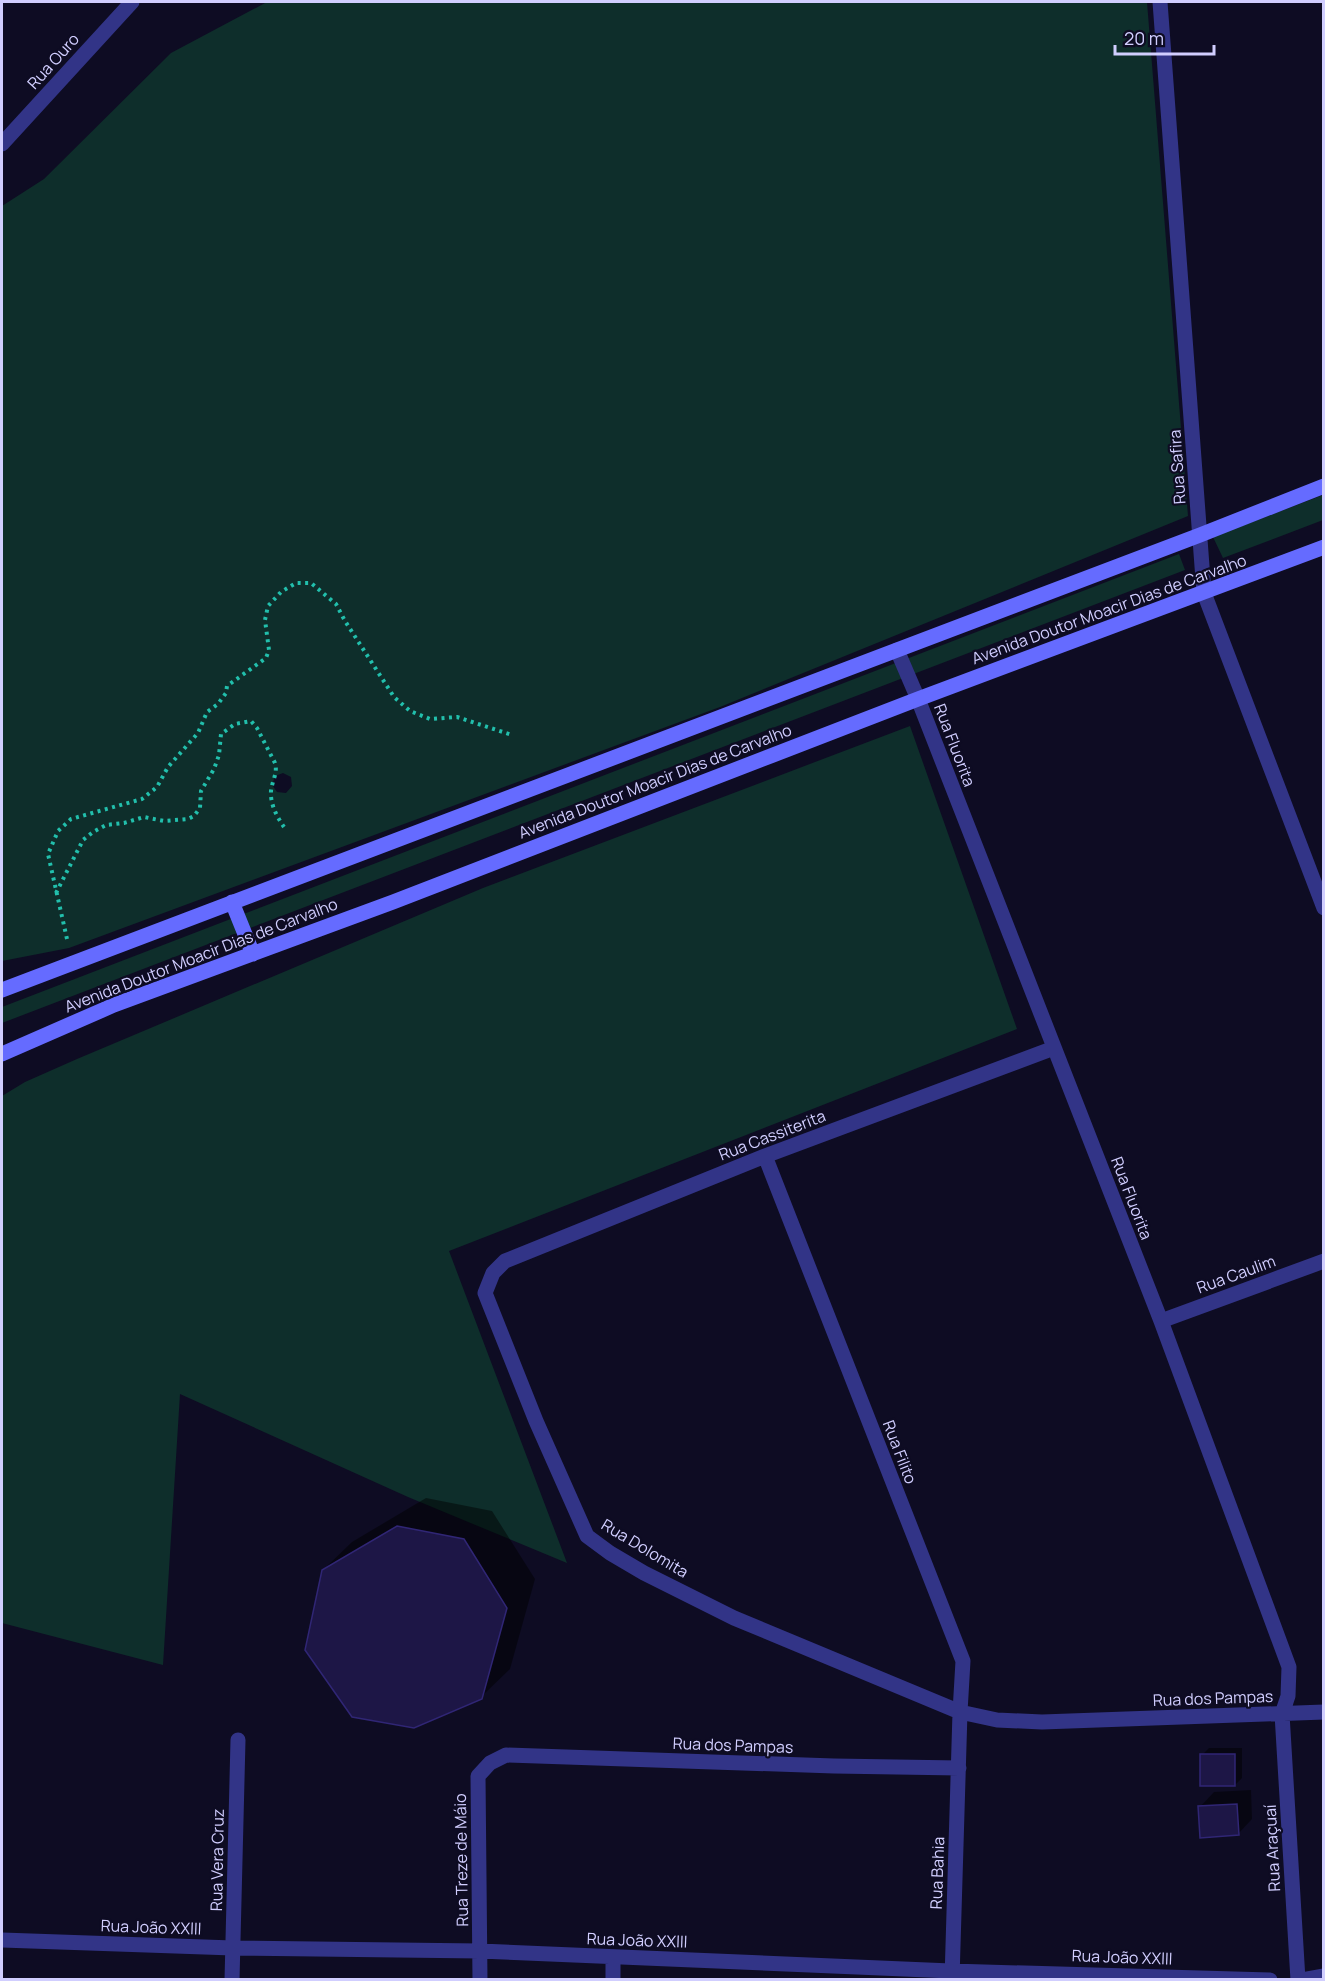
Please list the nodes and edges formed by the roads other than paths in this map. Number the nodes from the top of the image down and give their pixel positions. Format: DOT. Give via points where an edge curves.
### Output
graph roads {
  1 [pos="132,2"];
  2 [pos="1160,2"];
  3 [pos="2,144"];
  4 [pos="1323,486"];
  5 [pos="1200,535"];
  6 [pos="1323,547"];
  7 [pos="1203,593"];
  8 [pos="897,650"];
  9 [pos="918,699"];
  10 [pos="1317,876"];
  11 [pos="232,903"];
  12 [pos="1323,908"];
  13 [pos="253,954"];
  14 [pos="2,990"];
  15 [pos="1054,1048"];
  16 [pos="2,1054"];
  17 [pos="765,1156"];
  18 [pos="505,1261"];
  19 [pos="1323,1261"];
  20 [pos="1161,1321"];
  21 [pos="960,1712"];
  22 [pos="1323,1712"];
  23 [pos="1282,1714"];
  24 [pos="238,1740"];
  25 [pos="506,1755"];
  26 [pos="959,1768"];
  27 [pos="2,1940"];
  28 [pos="233,1948"];
  29 [pos="480,1951"];
  30 [pos="612,1957"];
  31 [pos="951,1975"];
  32 [pos="1323,1976"];
  33 [pos="232,1980"];
  34 [pos="480,1980"];
  35 [pos="613,1980"];
  36 [pos="1270,1980"];
  37 [pos="1298,1980"];
  38 [pos="1302,1980"];
  1 -- 3 [label="street, Rua Ouro"];
  2 -- 5 [label="street, Rua Safira"];
  4 -- 5 [label="street"];
  5 -- 7 [label="street, Rua Safira"];
  5 -- 8 [label="street"];
  6 -- 7 [label="street, Avenida Doutor Moacir Dias de Carvalho"];
  7 -- 9 [label="street, Avenida Doutor Moacir Dias de Carvalho"];
  7 -- 10 [label="street, Rua Safira"];
  8 -- 9 [label="street, Rua Fluorita"];
  8 -- 11 [label="street"];
  9 -- 13 [label="street, Avenida Doutor Moacir Dias de Carvalho"];
  9 -- 15 [label="street, Rua Fluorita"];
  10 -- 12 [label="street, Rua Safira"];
  11 -- 13 [label="street"];
  11 -- 14 [label="street"];
  13 -- 16 [label="street, Avenida Doutor Moacir Dias de Carvalho" via="114,1005"];
  15 -- 17 [label="street, Rua Cassiterita"];
  15 -- 20 [label="street, Rua Fluorita"];
  17 -- 18 [label="street, Rua Cassiterita"];
  17 -- 21 [label="street, Rua Filito" via="963,1661"];
  18 -- 21 [label="street, Rua Dolomita" via="493,1273 485,1293 587,1536 644,1573 734,1618"];
  19 -- 20 [label="street, Rua Caulim"];
  20 -- 23 [label="street, Rua Fluorita" via="1289,1667 1288,1696"];
  21 -- 23 [label="street, Rua dos Pampas" via="997,1720 1042,1722"];
  21 -- 26 [label="street, Rua Filito"];
  22 -- 23 [label="street, Rua dos Pampas"];
  23 -- 37 [label="street, Rua Araçuaí"];
  24 -- 28 [label="street, Rua Vera Cruz"];
  25 -- 26 [label="street, Rua dos Pampas"];
  25 -- 29 [label="street, Rua Treze de Máio" via="490,1763 478,1776"];
  26 -- 31 [label="street, Rua Bahia"];
  27 -- 28 [label="street, Rua João XXlll"];
  28 -- 29 [label="street, Rua João XXlll"];
  28 -- 33 [label="street, Rua Vera Cruz"];
  29 -- 30 [label="street, Rua João XXlll"];
  29 -- 34 [label="street, Rua Treze de Máio"];
  30 -- 31 [label="street, Rua João XXlll"];
  30 -- 35 [label="street"];
  31 -- 36 [label="street, Rua João XXlll"];
  32 -- 38 [label="street"];
}
